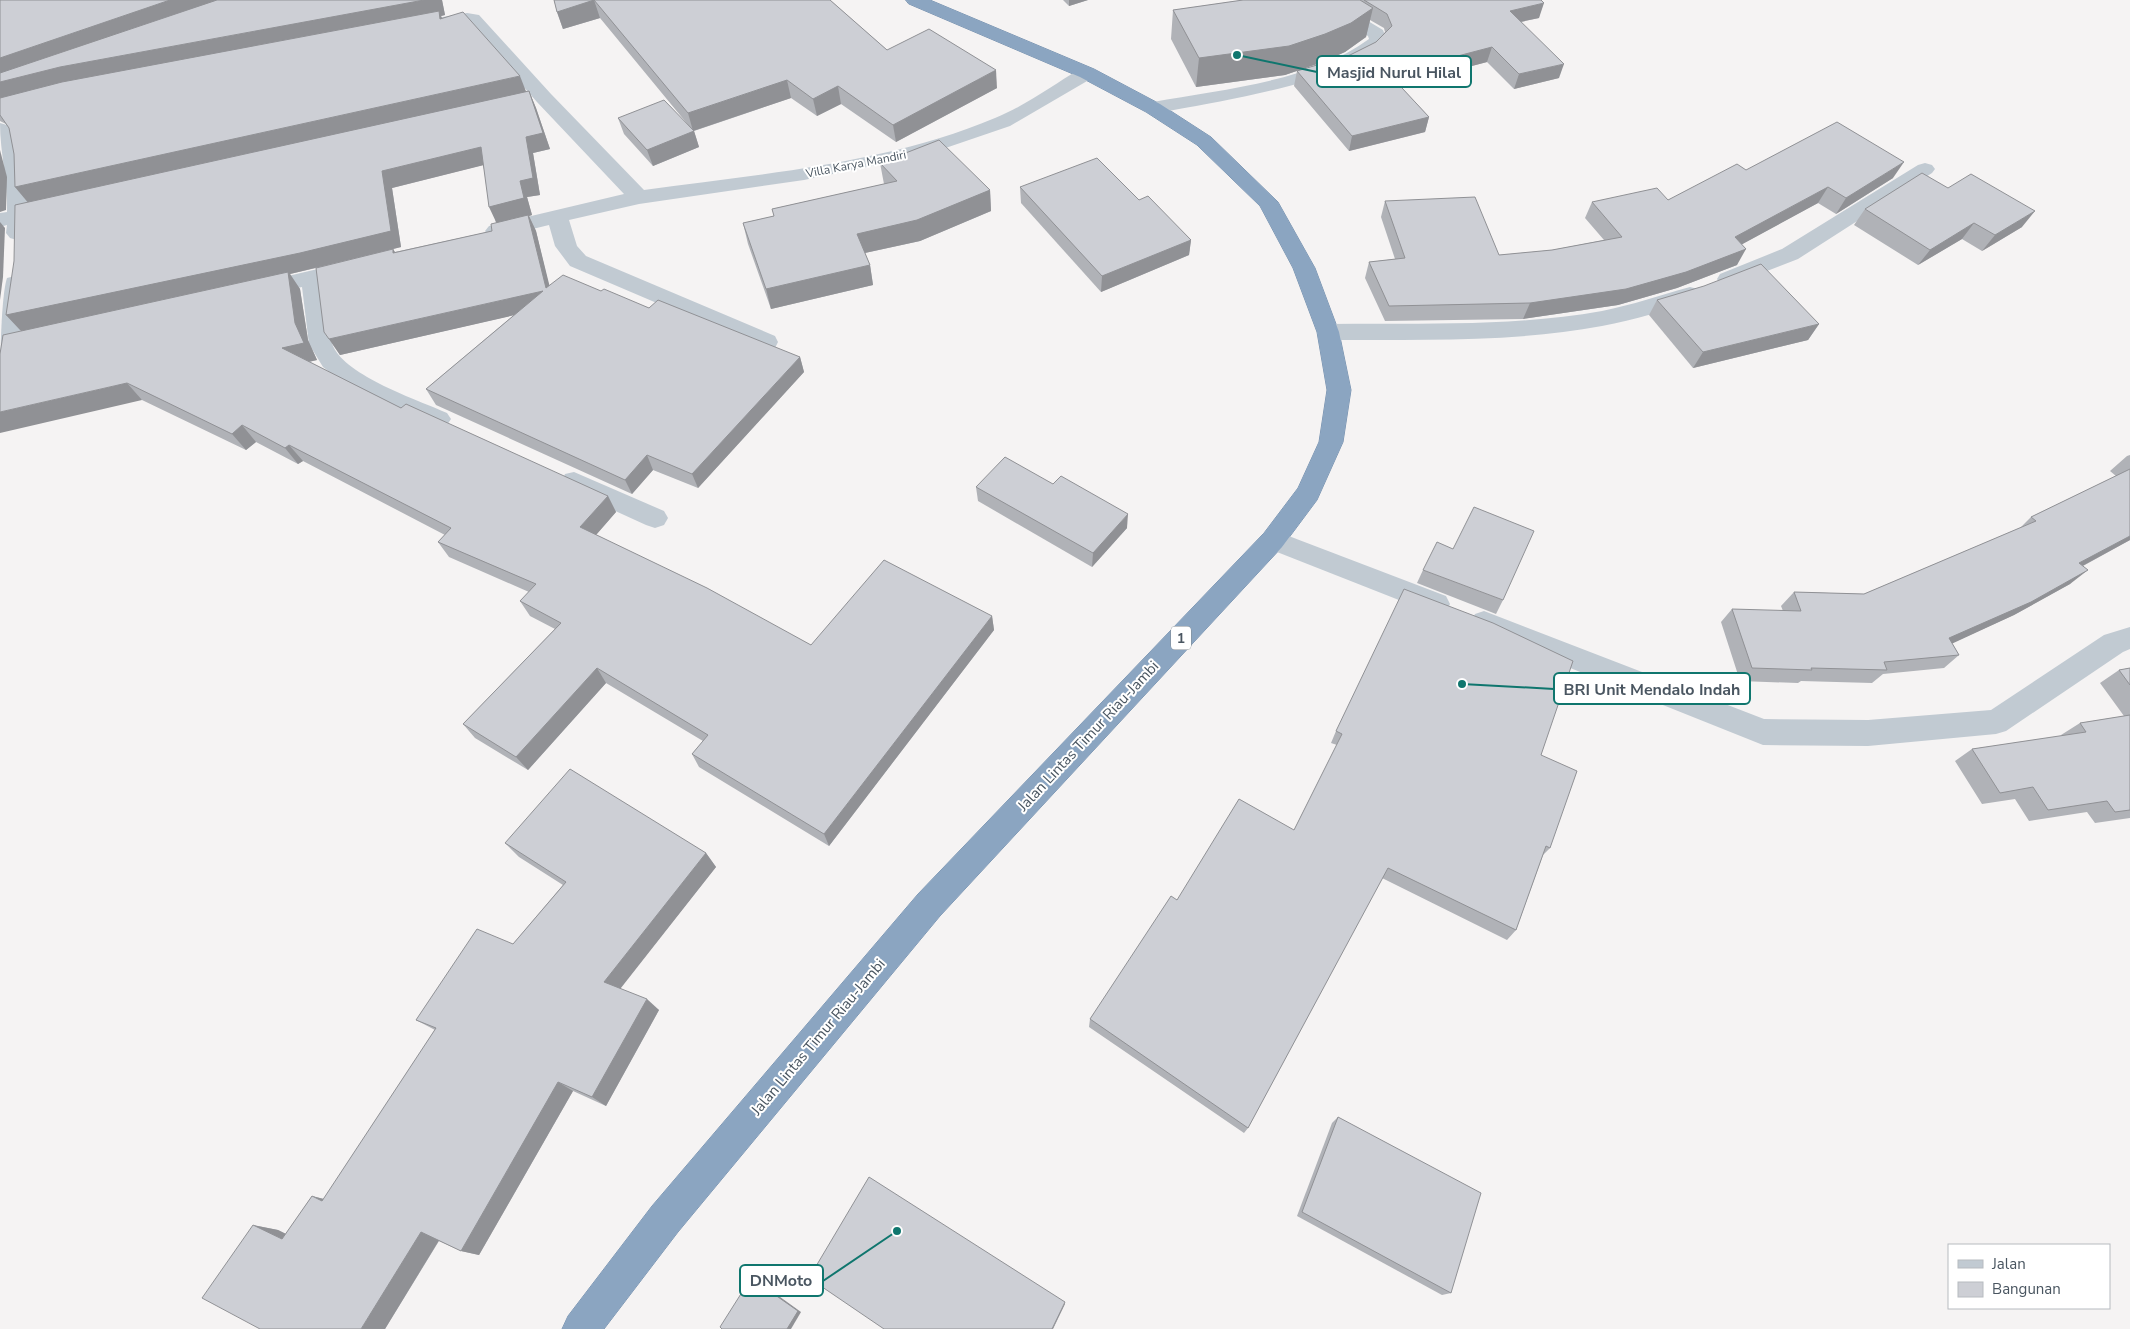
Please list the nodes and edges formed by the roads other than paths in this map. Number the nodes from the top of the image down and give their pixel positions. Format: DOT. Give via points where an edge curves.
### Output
graph roads {
  1 [pos="915,0"];
  2 [pos="1321,0"];
  3 [pos="411,28"];
  4 [pos="1087,73"];
  5 [pos="544,98"];
  6 [pos="524,102"];
  7 [pos="1153,108"];
  8 [pos="0,129"];
  9 [pos="1925,169"];
  10 [pos="639,197"];
  11 [pos="75,203"];
  12 [pos="557,216"];
  13 [pos="8,218"];
  14 [pos="472,238"];
  15 [pos="368,264"];
  16 [pos="312,278"];
  17 [pos="236,295"];
  18 [pos="1328,332"];
  19 [pos="767,342"];
  20 [pos="11,344"];
  21 [pos="0,399"];
  22 [pos="455,426"];
  23 [pos="555,472"];
  24 [pos="654,518"];
  25 [pos="1273,540"];
  26 [pos="2130,638"];
  27 [pos="581,1329"];
  1 -- 4 [label="highway, Jalan Lintas Timur Riau-Jambi / 1"];
  2 -- 7 [label="street" via="1373,31 1379,37 1378,41 1347,60 1305,77"];
  3 -- 5 [label="street" via="459,18 473,19"];
  4 -- 7 [label="highway, Jalan Lintas Timur Riau-Jambi / 1"];
  4 -- 10 [label="street, Villa Karya Mandiri" via="1003,122 918,152 804,174"];
  5 -- 6 [label="street"];
  5 -- 10 [label="street"];
  7 -- 18 [label="highway, Jalan Lintas Timur Riau-Jambi / 1" via="1204,142 1268,202 1304,268"];
  8 -- 13 [label="street" via="10,144 18,177"];
  9 -- 18 [label="street" via="1790,254 1686,295 1610,317 1523,328"];
  10 -- 12 [label="street, Villa Karya Mandiri"];
  11 -- 13 [label="street"];
  12 -- 14 [label="street, Villa Karya Mandiri"];
  12 -- 19 [label="street" via="565,247 569,255 578,261"];
  13 -- 20 [label="street" via="16,256"];
  15 -- 16 [label="street"];
  16 -- 17 [label="street"];
  16 -- 22 [label="street" via="322,348 331,363 347,376"];
  18 -- 25 [label="highway, Jalan Lintas Timur Riau-Jambi / 1" via="1339,390 1331,442 1308,493"];
  20 -- 21 [label="street"];
  23 -- 24 [label="street"];
  25 -- 26 [label="street" via="1763,732 1868,734 1996,722 2114,643"];
  25 -- 27 [label="highway, Jalan Lintas Timur Riau-Jambi / 1" via="929,905 665,1219"];
}
